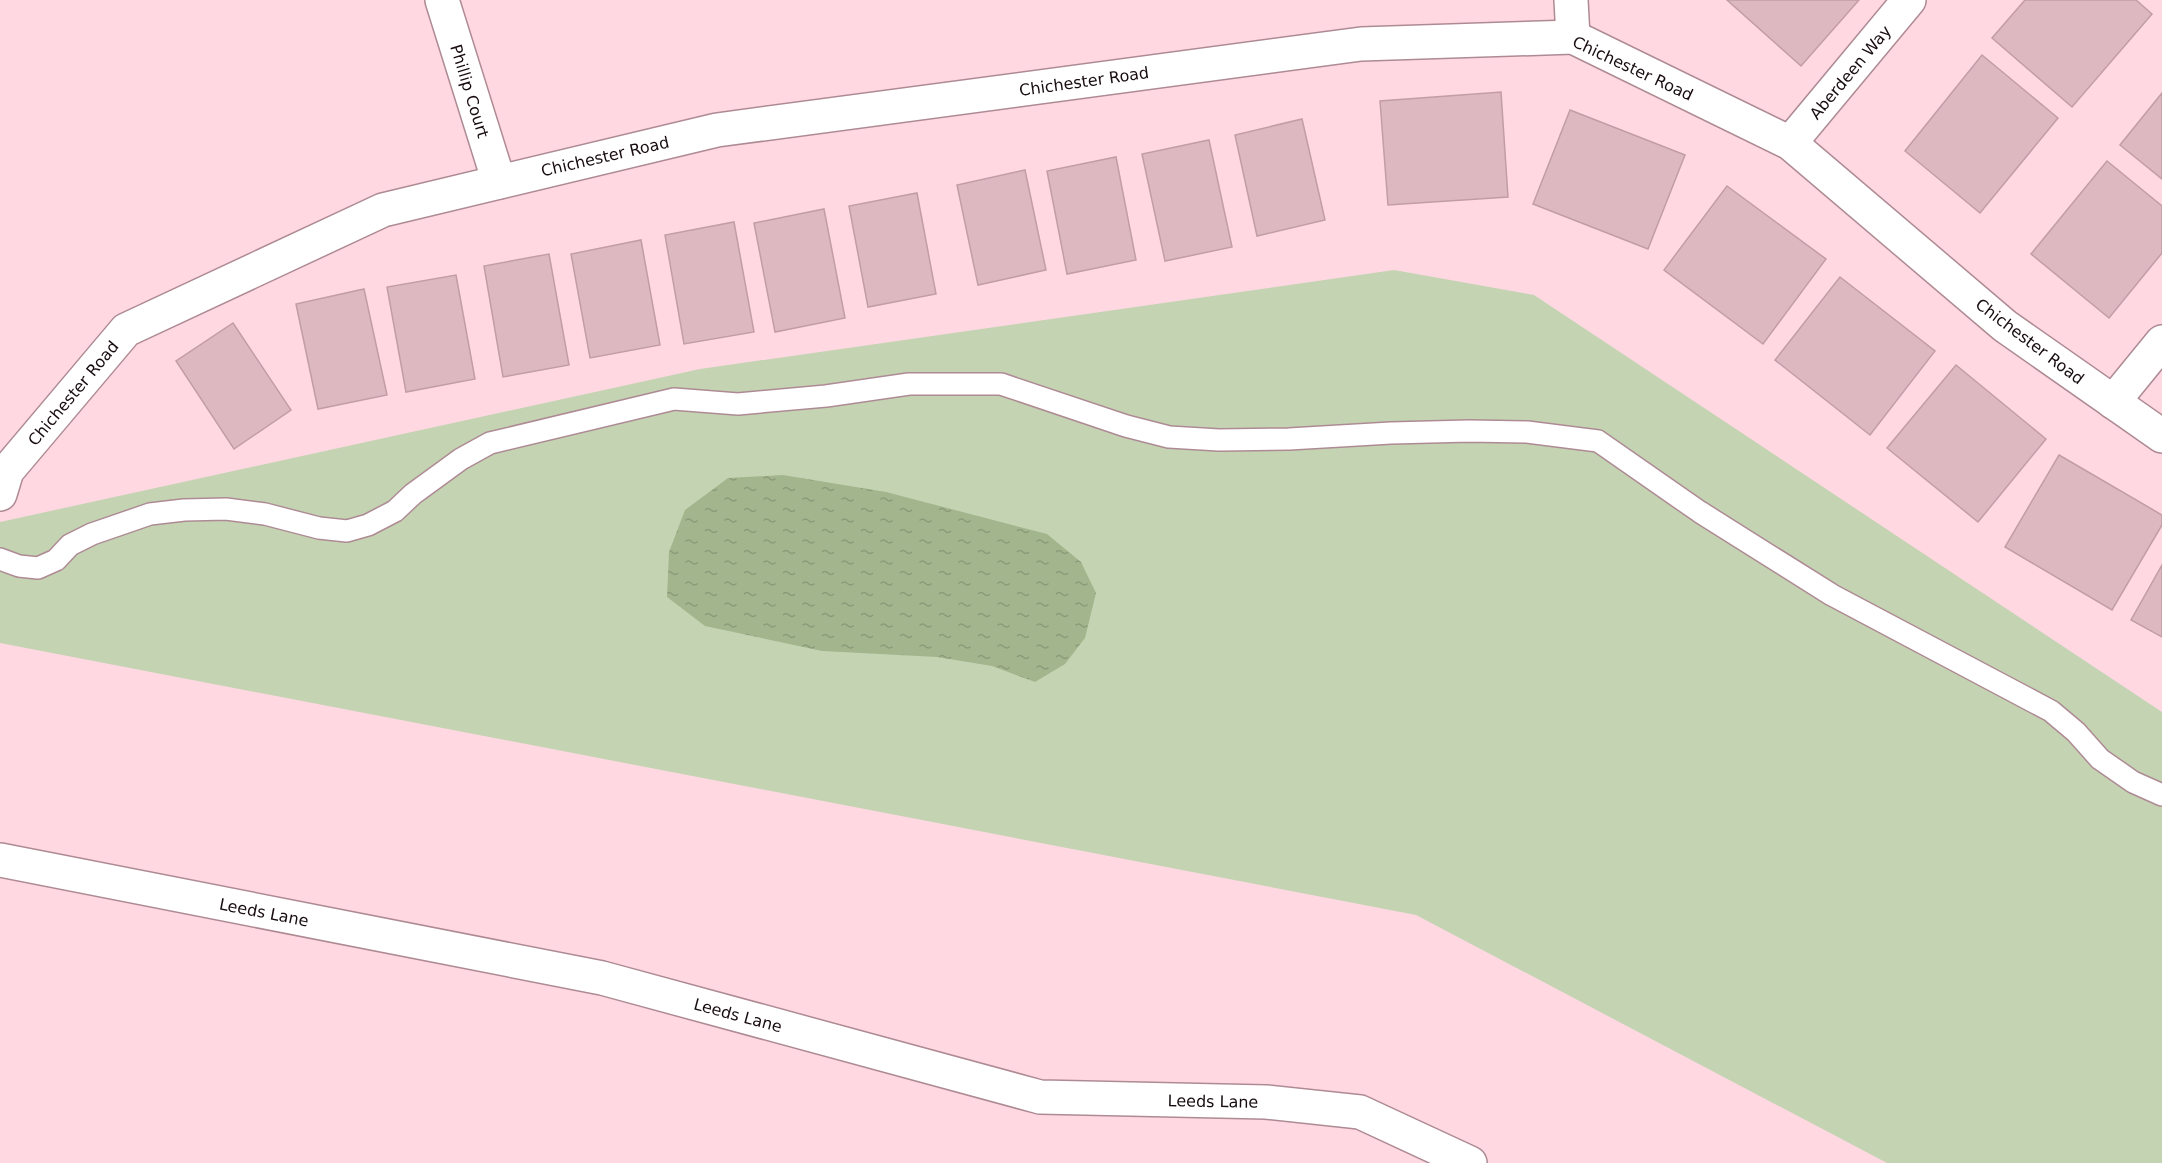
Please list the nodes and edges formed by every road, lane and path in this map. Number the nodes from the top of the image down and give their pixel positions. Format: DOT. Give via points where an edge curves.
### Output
graph roads {
  1 [pos="442,0"];
  2 [pos="1571,0"];
  3 [pos="1909,0"];
  4 [pos="1573,37"];
  5 [pos="1790,143"];
  6 [pos="499,182"];
  7 [pos="2162,342"];
  8 [pos="2114,402"];
  9 [pos="2162,436"];
  10 [pos="2,477"];
  11 [pos="0,559"];
  12 [pos="2162,795"];
  13 [pos="0,860"];
  14 [pos="1470,1163"];
  1 -- 6 [label="street, Phillip Court"];
  2 -- 4 [label="street"];
  3 -- 5 [label="street, Aberdeen Way"];
  4 -- 5 [label="street, Chichester Road"];
  4 -- 6 [label="street, Chichester Road" via="1361,44 728,128"];
  5 -- 8 [label="street, Chichester Road" via="2006,326"];
  6 -- 10 [label="street, Chichester Road" via="383,210 126,330"];
  7 -- 8 [label="street"];
  8 -- 9 [label="street, Chichester Road"];
  11 -- 12 [label="lane" via="38,568 92,534 150,514 184,510 226,509 265,514 347,531 395,511 461,459 490,443 674,399 738,404 909,384 1001,384 1169,437 1288,440 1391,433 1527,432 1598,441 1832,596 2051,711 2100,759 2133,782"];
  13 -- 14 [label="street, Leeds Lane" via="602,978 1040,1097 1266,1102 1360,1112"];
}
